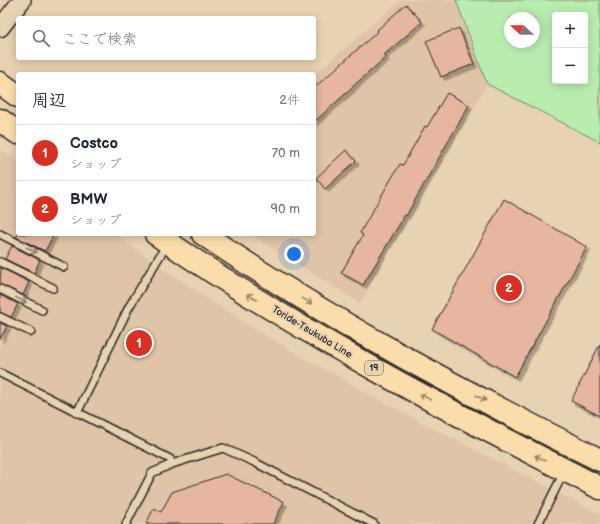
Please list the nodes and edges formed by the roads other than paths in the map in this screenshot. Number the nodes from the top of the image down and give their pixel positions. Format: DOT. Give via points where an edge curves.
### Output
graph roads {
  1 [pos="22,0"];
  2 [pos="0,28"];
  3 [pos="0,83"];
  4 [pos="16,95"];
  5 [pos="0,120"];
  6 [pos="16,132"];
  7 [pos="0,234"];
  8 [pos="207,236"];
  9 [pos="162,238"];
  10 [pos="0,262"];
  11 [pos="64,267"];
  12 [pos="53,288"];
  13 [pos="0,289"];
  14 [pos="42,310"];
  15 [pos="0,317"];
  16 [pos="31,332"];
  17 [pos="0,373"];
  18 [pos="77,413"];
  19 [pos="170,459"];
  20 [pos="600,460"];
  21 [pos="565,470"];
  22 [pos="600,488"];
  23 [pos="126,524"];
  24 [pos="374,524"];
  25 [pos="538,524"];
  1 -- 2 [label="street"];
  3 -- 4 [label="main road"];
  5 -- 6 [label="main road"];
  7 -- 11 [label="lane, one-way"];
  8 -- 20 [label="main road, 19, one-way" via="243,262 332,316 437,375"];
  9 -- 18 [label="lane"];
  21 -- 9 [label="main road, Toride-Tsukuba Line / 19, one-way" via="320,339"];
  10 -- 12 [label="lane"];
  13 -- 14 [label="lane, one-way"];
  15 -- 16 [label="lane"];
  17 -- 18 [label="lane"];
  18 -- 19 [label="lane"];
  21 -- 22 [label="main road, Toride-Tsukuba Line / 19"];
  21 -- 25 [label="lane"];
  23 -- 24 [label="lane" via="152,473 223,448"];
}
